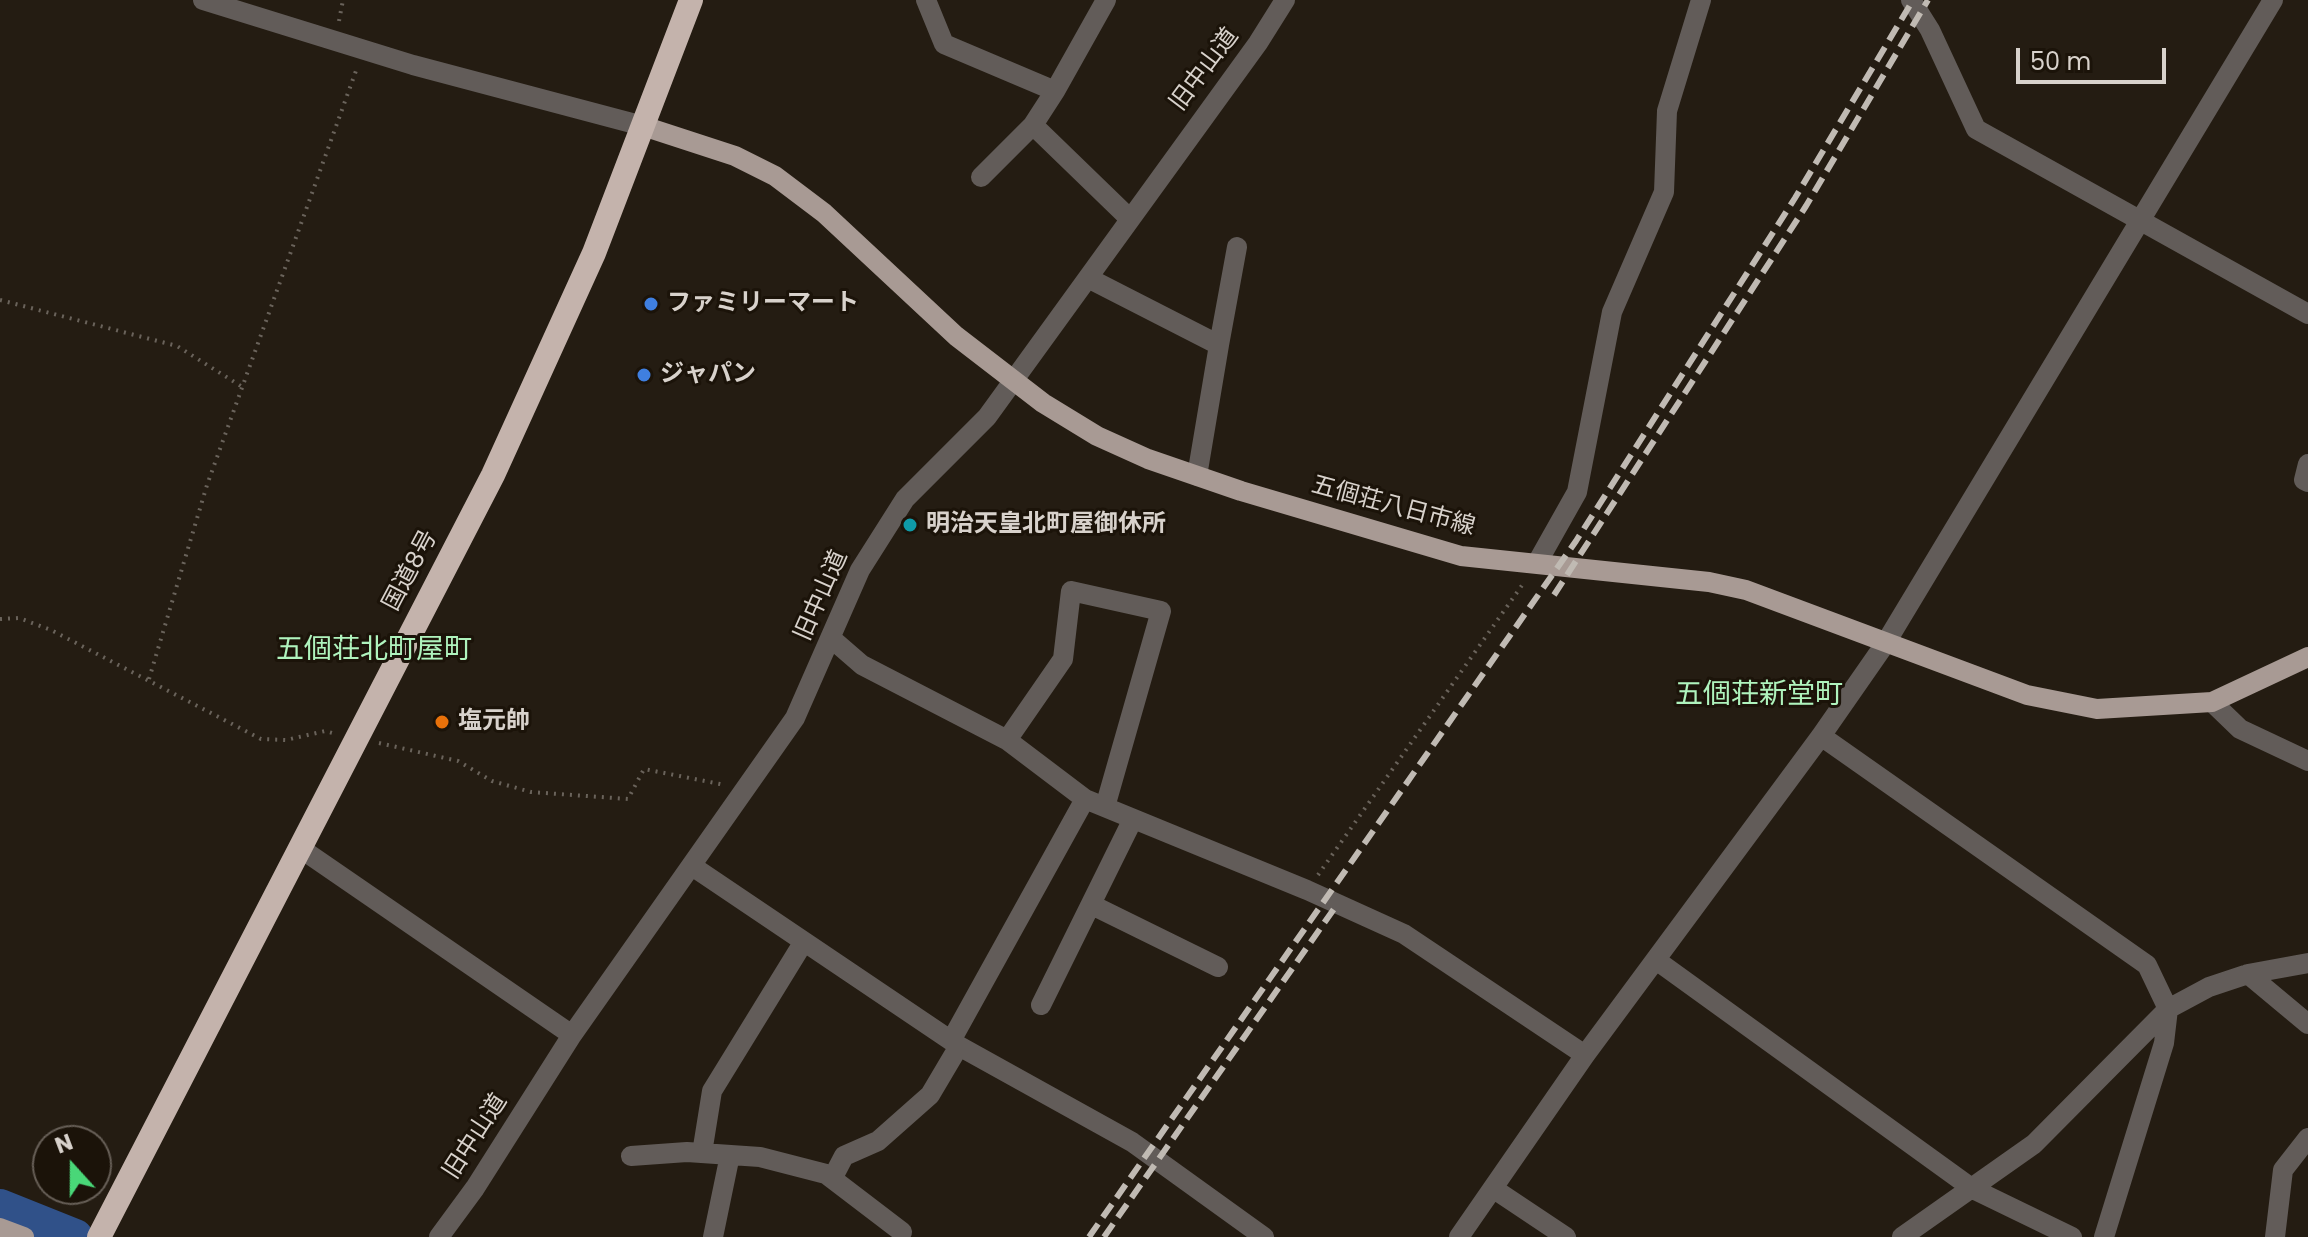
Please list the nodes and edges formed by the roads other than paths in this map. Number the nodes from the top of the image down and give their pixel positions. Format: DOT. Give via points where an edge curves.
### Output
graph roads {
  1 [pos="203,0"];
  2 [pos="691,0"];
  3 [pos="926,0"];
  4 [pos="1106,0"];
  5 [pos="1285,0"];
  6 [pos="1701,0"];
  7 [pos="1911,0"];
  8 [pos="2273,0"];
  9 [pos="1055,91"];
  10 [pos="1033,125"];
  11 [pos="643,126"];
  12 [pos="981,177"];
  13 [pos="1129,218"];
  14 [pos="2140,220"];
  15 [pos="1237,247"];
  16 [pos="1088,278"];
  17 [pos="2308,314"];
  18 [pos="1219,345"];
  19 [pos="1012,379"];
  20 [pos="2308,464"];
  21 [pos="1197,476"];
  22 [pos="2308,482"];
  23 [pos="1537,563"];
  24 [pos="832,639"];
  25 [pos="1885,644"];
  26 [pos="2308,657"];
  27 [pos="2212,702"];
  28 [pos="1821,736"];
  29 [pos="1007,740"];
  30 [pos="2308,761"];
  31 [pos="1085,799"];
  32 [pos="1105,807"];
  33 [pos="1132,821"];
  34 [pos="300,848"];
  35 [pos="692,866"];
  36 [pos="1092,905"];
  37 [pos="803,943"];
  38 [pos="1656,960"];
  39 [pos="2308,963"];
  40 [pos="1218,967"];
  41 [pos="2248,974"];
  42 [pos="1041,1005"];
  43 [pos="2168,1009"];
  44 [pos="2308,1024"];
  45 [pos="572,1035"];
  46 [pos="955,1043"];
  47 [pos="1585,1055"];
  48 [pos="2308,1138"];
  49 [pos="702,1153"];
  50 [pos="730,1155"];
  51 [pos="631,1156"];
  52 [pos="832,1179"];
  53 [pos="1494,1189"];
  54 [pos="1973,1189"];
  55 [pos="0,1228"];
  56 [pos="902,1232"];
  57 [pos="24,1237"];
  58 [pos="99,1237"];
  59 [pos="439,1237"];
  60 [pos="713,1237"];
  61 [pos="1264,1237"];
  62 [pos="1459,1237"];
  63 [pos="1566,1237"];
  64 [pos="1902,1237"];
  65 [pos="2072,1237"];
  66 [pos="2104,1237"];
  67 [pos="2275,1237"];
  1 -- 11 [label="street" via="363,51"];
  2 -- 11 [label="highway, 国道8号"];
  3 -- 9 [label="street" via="944,44"];
  4 -- 9 [label="street"];
  5 -- 13 [label="street, 旧中山道"];
  6 -- 23 [label="street" via="1667,111 1664,192 1612,312 1577,492"];
  7 -- 14 [label="street" via="1976,129"];
  8 -- 14 [label="street"];
  9 -- 10 [label="street"];
  10 -- 12 [label="street"];
  10 -- 13 [label="street"];
  11 -- 19 [label="main road, 五個荘八日市線" via="735,156 775,176"];
  11 -- 34 [label="highway, 国道8号" via="594,253 493,475"];
  13 -- 16 [label="street, 旧中山道"];
  14 -- 17 [label="street"];
  14 -- 25 [label="street"];
  15 -- 18 [label="street"];
  16 -- 18 [label="street"];
  16 -- 19 [label="street, 旧中山道"];
  18 -- 21 [label="street"];
  19 -- 21 [label="main road, 五個荘八日市線" via="1097,436"];
  19 -- 24 [label="street, 旧中山道" via="987,417 905,499 860,570"];
  20 -- 22 [label="street"];
  21 -- 23 [label="main road, 五個荘八日市線" via="1461,556"];
  23 -- 25 [label="main road, 五個荘八日市線" via="1746,590"];
  24 -- 29 [label="street" via="862,665"];
  24 -- 35 [label="street, 旧中山道" via="795,718"];
  25 -- 27 [label="main road, 五個荘八日市線" via="2027,695 2097,709"];
  25 -- 28 [label="street"];
  26 -- 27 [label="main road, 五個荘八日市線"];
  27 -- 30 [label="street" via="2240,729"];
  28 -- 38 [label="street"];
  28 -- 43 [label="street" via="2147,965"];
  29 -- 31 [label="street"];
  29 -- 32 [label="street" via="1063,659 1071,591 1161,611"];
  31 -- 32 [label="street"];
  31 -- 46 [label="street"];
  32 -- 33 [label="street"];
  33 -- 36 [label="street"];
  33 -- 47 [label="street" via="1404,934"];
  34 -- 45 [label="street"];
  34 -- 58 [label="highway, 国道8号"];
  35 -- 37 [label="street"];
  35 -- 45 [label="street, 旧中山道"];
  36 -- 40 [label="street"];
  36 -- 42 [label="street"];
  37 -- 46 [label="street"];
  37 -- 49 [label="street" via="712,1091"];
  38 -- 47 [label="street"];
  38 -- 54 [label="street"];
  39 -- 41 [label="street"];
  41 -- 43 [label="street"];
  41 -- 44 [label="street"];
  43 -- 54 [label="street" via="2034,1144"];
  43 -- 66 [label="street" via="2164,1043"];
  45 -- 59 [label="street, 旧中山道"];
  46 -- 52 [label="street" via="930,1095 878,1141 844,1156"];
  46 -- 61 [label="street" via="1132,1142"];
  47 -- 53 [label="street"];
  48 -- 67 [label="street" via="2283,1170"];
  49 -- 50 [label="street"];
  49 -- 51 [label="street"];
  50 -- 52 [label="street" via="760,1157"];
  50 -- 60 [label="street"];
  52 -- 56 [label="street"];
  53 -- 62 [label="street"];
  53 -- 63 [label="street"];
  54 -- 64 [label="street"];
  54 -- 65 [label="street"];
  55 -- 57 [label="main road"];
}
